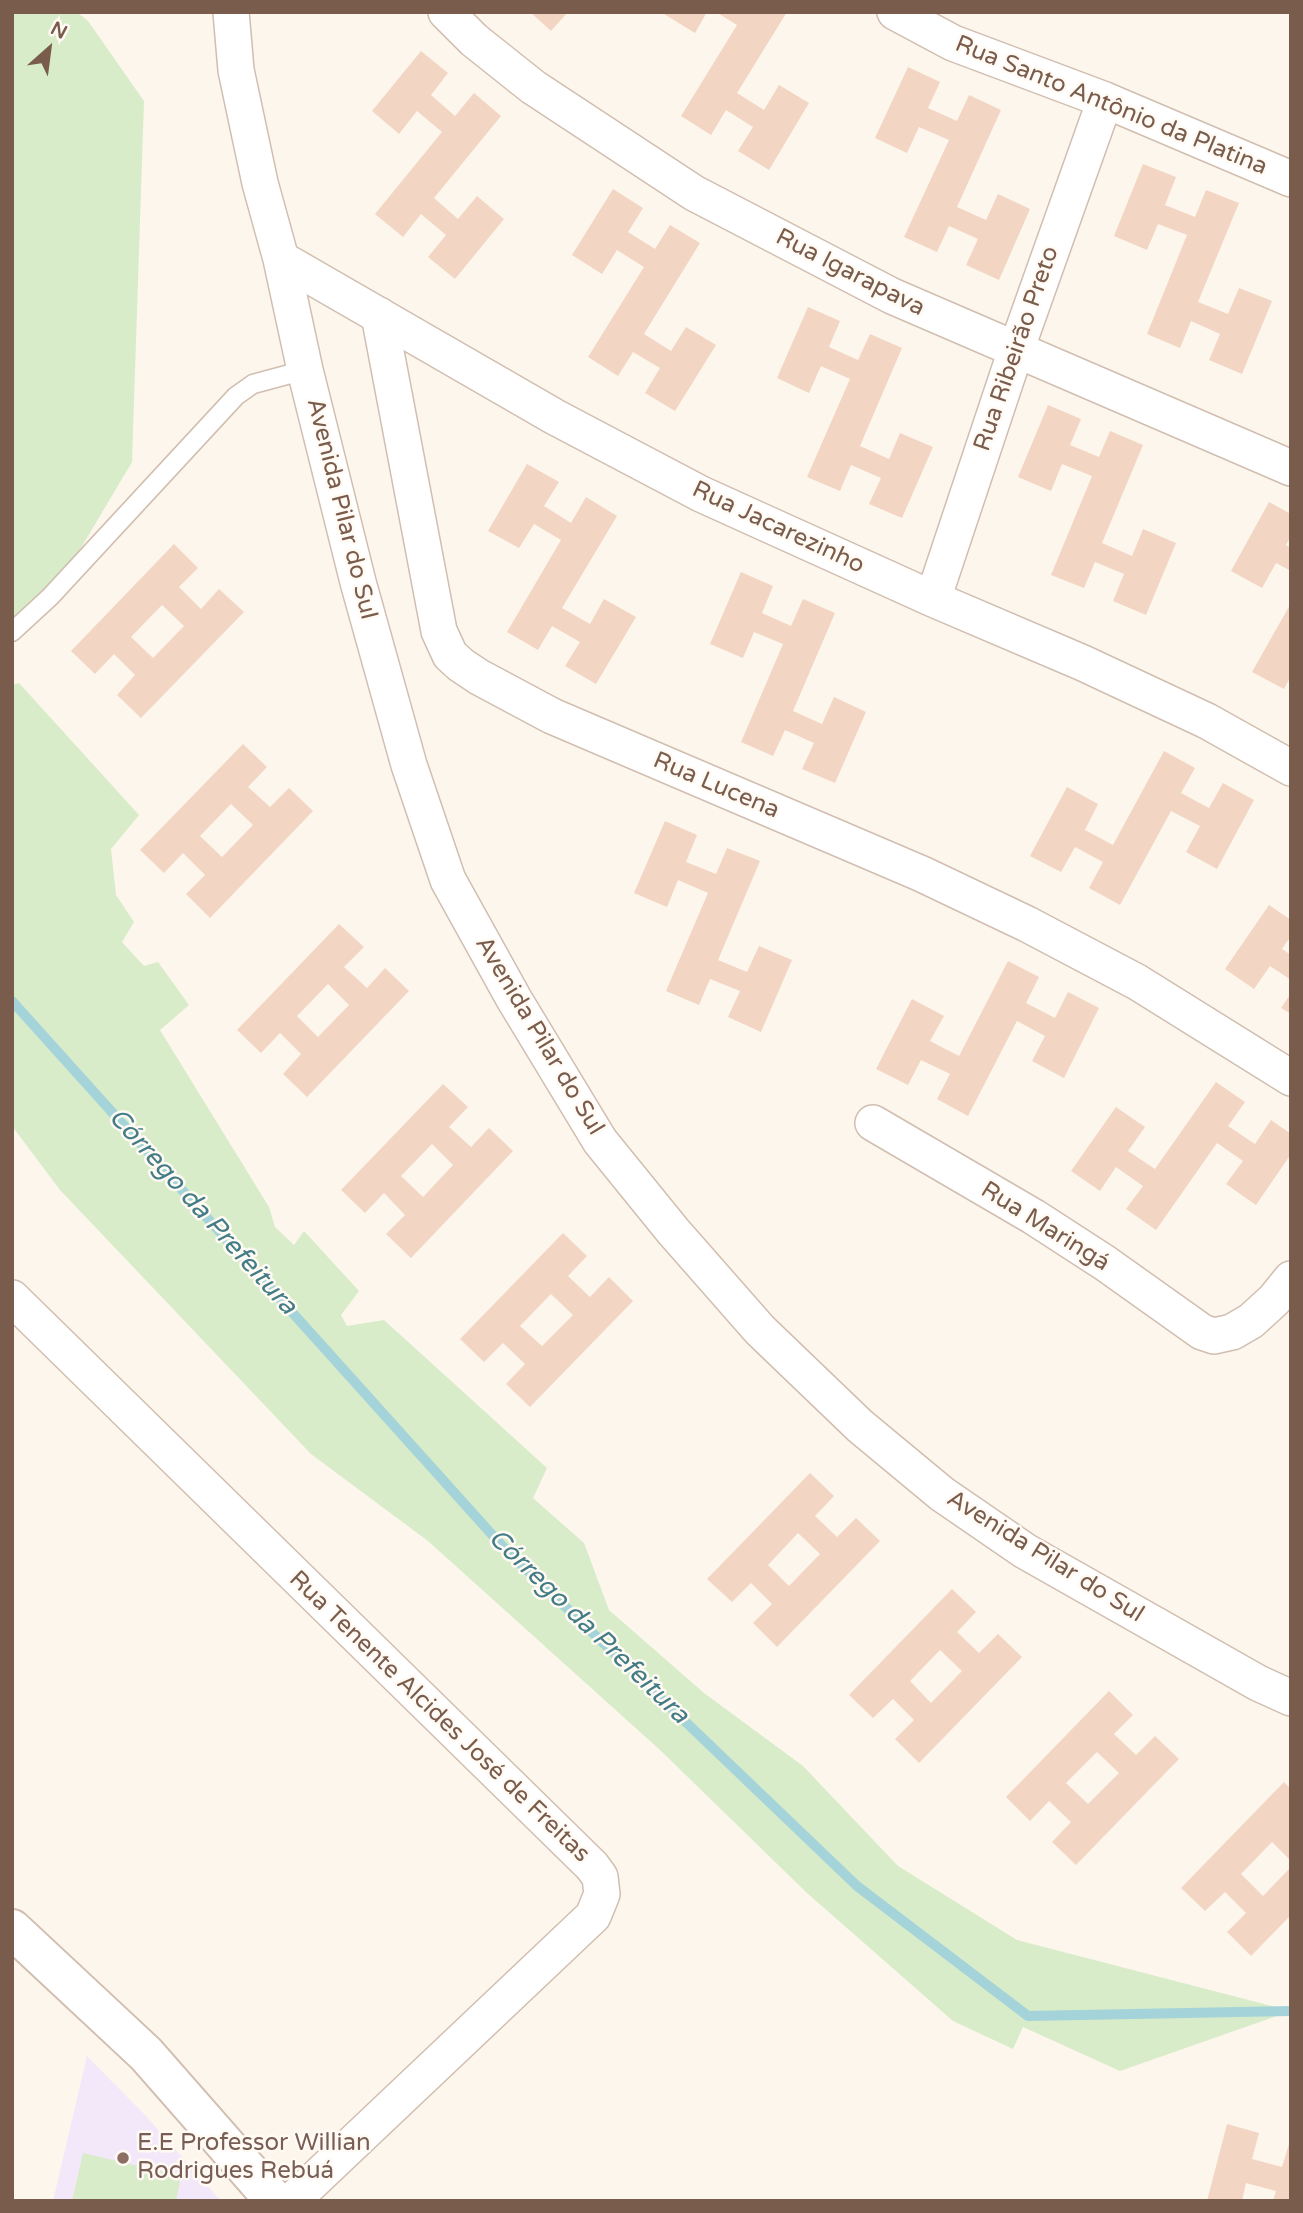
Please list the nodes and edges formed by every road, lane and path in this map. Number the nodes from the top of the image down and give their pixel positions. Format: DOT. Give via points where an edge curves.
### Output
graph roads {
  1 [pos="231,12"];
  2 [pos="257,12"];
  3 [pos="446,12"];
  4 [pos="895,12"];
  5 [pos="236,70"];
  6 [pos="1105,100"];
  7 [pos="1291,179"];
  8 [pos="281,259"];
  9 [pos="379,315"];
  10 [pos="1016,351"];
  11 [pos="305,370"];
  12 [pos="1291,468"];
  13 [pos="933,599"];
  14 [pos="12,632"];
  15 [pos="1291,768"];
  16 [pos="1291,1078"];
  17 [pos="873,1123"];
  18 [pos="1291,1279"];
  19 [pos="12,1298"];
  20 [pos="1291,1698"];
  21 [pos="12,1928"];
  22 [pos="275,2201"];
  23 [pos="292,2201"];
  1 -- 5 [label="street, Avenida Pilar do Sul"];
  2 -- 5 [label="street"];
  3 -- 10 [label="street, Rua Igarapava" via="533,87 694,193 892,296"];
  4 -- 6 [label="street, Rua Santo Antônio da Platina" via="953,43"];
  5 -- 8 [label="street, Avenida Pilar do Sul"];
  6 -- 7 [label="street, Rua Santo Antônio da Platina"];
  6 -- 10 [label="street, Rua Ribeirão Preto"];
  8 -- 9 [label="street, Rua Jacarezinho"];
  8 -- 11 [label="street, Avenida Pilar do Sul"];
  9 -- 13 [label="street, Rua Jacarezinho" via="701,494"];
  9 -- 16 [label="street, Rua Lucena" via="438,623 450,655 461,665 552,716 922,874 1027,925 1137,982"];
  10 -- 12 [label="street, Rua Igarapava"];
  10 -- 13 [label="street, Rua Ribeirão Preto"];
  11 -- 14 [label="lane" via="253,384 236,396"];
  11 -- 20 [label="street, Avenida Pilar do Sul" via="409,765 448,880 600,1141 760,1330 860,1426 942,1494 1025,1551"];
  13 -- 15 [label="street, Rua Jacarezinho" via="1207,721"];
  17 -- 18 [label="street, Rua Maringá" via="1034,1217 1202,1332 1213,1336 1233,1332 1275,1300"];
  19 -- 23 [label="street, Rua Tenente Alcides José de Freitas" via="600,1877 602,1894 593,1916"];
  21 -- 22 [label="street" via="146,2054"];
}
